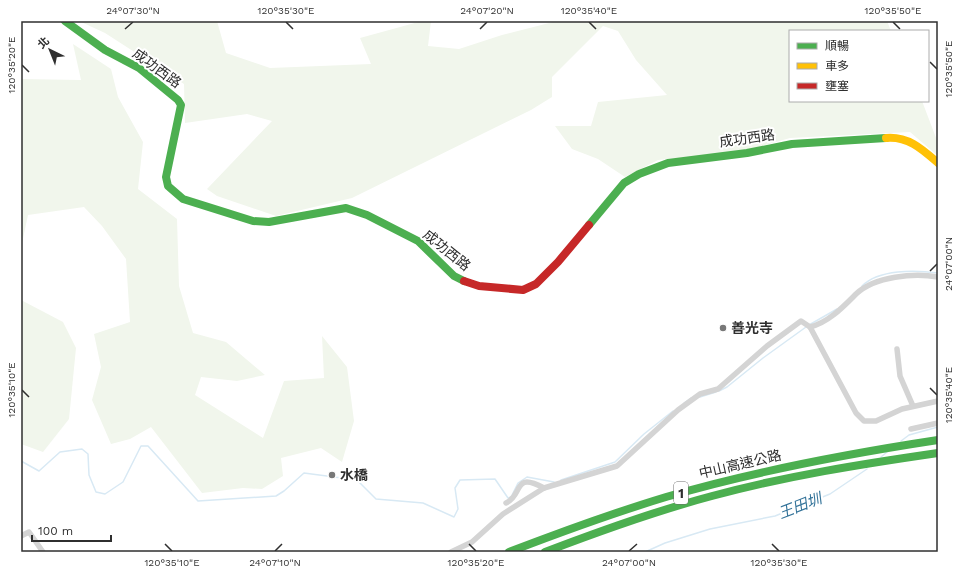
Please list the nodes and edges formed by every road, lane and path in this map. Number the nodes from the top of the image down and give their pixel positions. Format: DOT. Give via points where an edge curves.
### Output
graph roads {
  1 [pos="65,21"];
  2 [pos="938,163"];
  3 [pos="938,277"];
  4 [pos="808,326"];
  5 [pos="897,349"];
  6 [pos="938,401"];
  7 [pos="913,406"];
  8 [pos="938,423"];
  9 [pos="911,429"];
  10 [pos="938,440"];
  11 [pos="938,453"];
  12 [pos="544,488"];
  13 [pos="506,502"];
  14 [pos="21,536"];
  15 [pos="43,552"];
  16 [pos="451,552"];
  17 [pos="508,552"];
  18 [pos="545,552"];
  1 -- 2 [label="main road, 成功西路" via="105,50 139,68 178,100 181,105 166,177 168,186 183,199 253,221 269,222 346,208 367,214 418,241 454,276 479,286 523,290 536,284 558,262 624,183 652,167 693,157 747,153 796,143 895,137 905,138 914,143"];
  3 -- 4 [label="street" via="911,274 868,285 835,314 818,325"];
  4 -- 7 [label="street" via="860,418 868,422 876,421"];
  4 -- 12 [label="street" via="801,321 767,346 718,389 700,394 678,410 617,466"];
  5 -- 7 [label="street" via="900,376"];
  6 -- 7 [label="street"];
  8 -- 9 [label="street"];
  10 -- 17 [label="main road, 中山高速公路 / 1" via="859,452 702,486 597,519"];
  11 -- 18 [label="main road, 中山高速公路 / 1" via="770,482 704,498"];
  12 -- 13 [label="street" via="530,482 522,483 513,499"];
  12 -- 16 [label="street" via="503,514 472,542"];
  14 -- 15 [label="street" via="29,532"];
}
